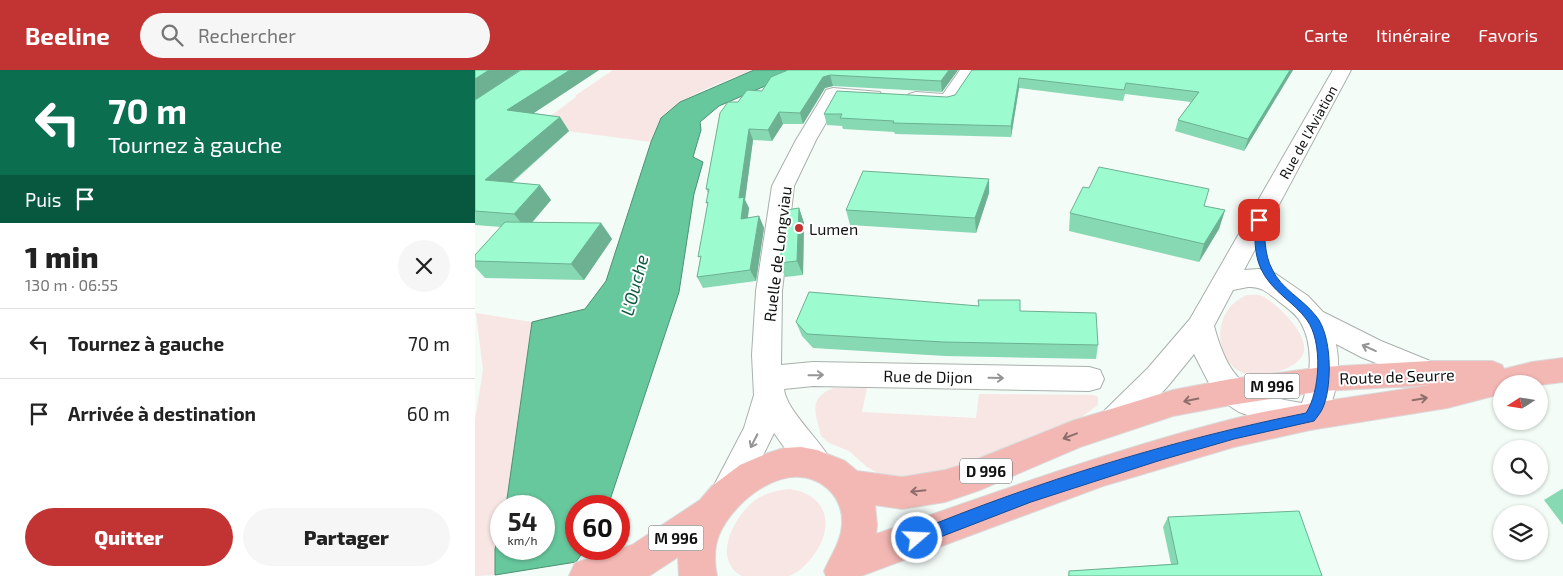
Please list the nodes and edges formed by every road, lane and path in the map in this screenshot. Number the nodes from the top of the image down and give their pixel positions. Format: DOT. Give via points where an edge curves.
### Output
graph roads {
  1 [pos="969,70"];
  2 [pos="1342,70"];
  3 [pos="1259,220"];
  4 [pos="1222,284"];
  5 [pos="1277,286"];
  6 [pos="1314,320"];
  7 [pos="1200,326"];
  8 [pos="1563,370"];
  9 [pos="1430,373"];
  10 [pos="1532,374"];
  11 [pos="1089,379"];
  12 [pos="1323,379"];
  13 [pos="769,387"];
  14 [pos="1231,392"];
  15 [pos="1310,417"];
  16 [pos="1116,420"];
  17 [pos="816,464"];
  18 [pos="849,486"];
  19 [pos="719,503"];
  20 [pos="844,568"];
  21 [pos="588,576"];
  22 [pos="698,576"];
  1 -- 13 [label="street, Ruelle de Longviau" via="948,100 833,94 783,186 769,291 766,355"];
  2 -- 3 [label="street, Rue de l'Aviation"];
  3 -- 4 [label="street, Rue de l'Aviation"];
  3 -- 5 [label="street" via="1261,253"];
  4 -- 5 [label="street" via="1254,278"];
  4 -- 7 [label="street"];
  5 -- 6 [label="street"];
  9 -- 6 [label="street, one-way" via="1371,350"];
  6 -- 12 [label="street" via="1324,358"];
  7 -- 14 [label="street" via="1206,352"];
  7 -- 16 [label="street" via="1158,377"];
  8 -- 10 [label="main road, Route de Seurre / M 996"];
  9 -- 10 [label="main road, Route de Seurre / M 996"];
  9 -- 12 [label="main road, Route de Seurre / M 996"];
  15 -- 10 [label="main road, Route de Seurre / M 996, one-way" via="1447,395"];
  13 -- 11 [label="street, Rue de Dijon, one-way" via="813,374"];
  12 -- 14 [label="main road, Route de Seurre / M 996"];
  12 -- 15 [label="street" via="1318,405"];
  13 -- 17 [label="street, Ruelle de Longviau" via="786,425"];
  13 -- 19 [label="street, Ruelle de Longviau, one-way" via="759,431"];
  14 -- 15 [label="street" via="1258,407"];
  14 -- 16 [label="main road, Route de Seurre / M 996, one-way" via="1173,403"];
  15 -- 20 [label="main road, M 996" via="1234,433 1112,468"];
  16 -- 18 [label="main road, D 996, one-way" via="945,486 902,493"];
  17 -- 18 [label="main road" via="835,472"];
  17 -- 19 [label="main road" via="795,462 772,466 749,476"];
  18 -- 20 [label="main road" via="857,501 860,520 857,540"];
  19 -- 21 [label="main road, M 996" via="641,561"];
  19 -- 22 [label="main road" via="699,539 695,566"];
}
